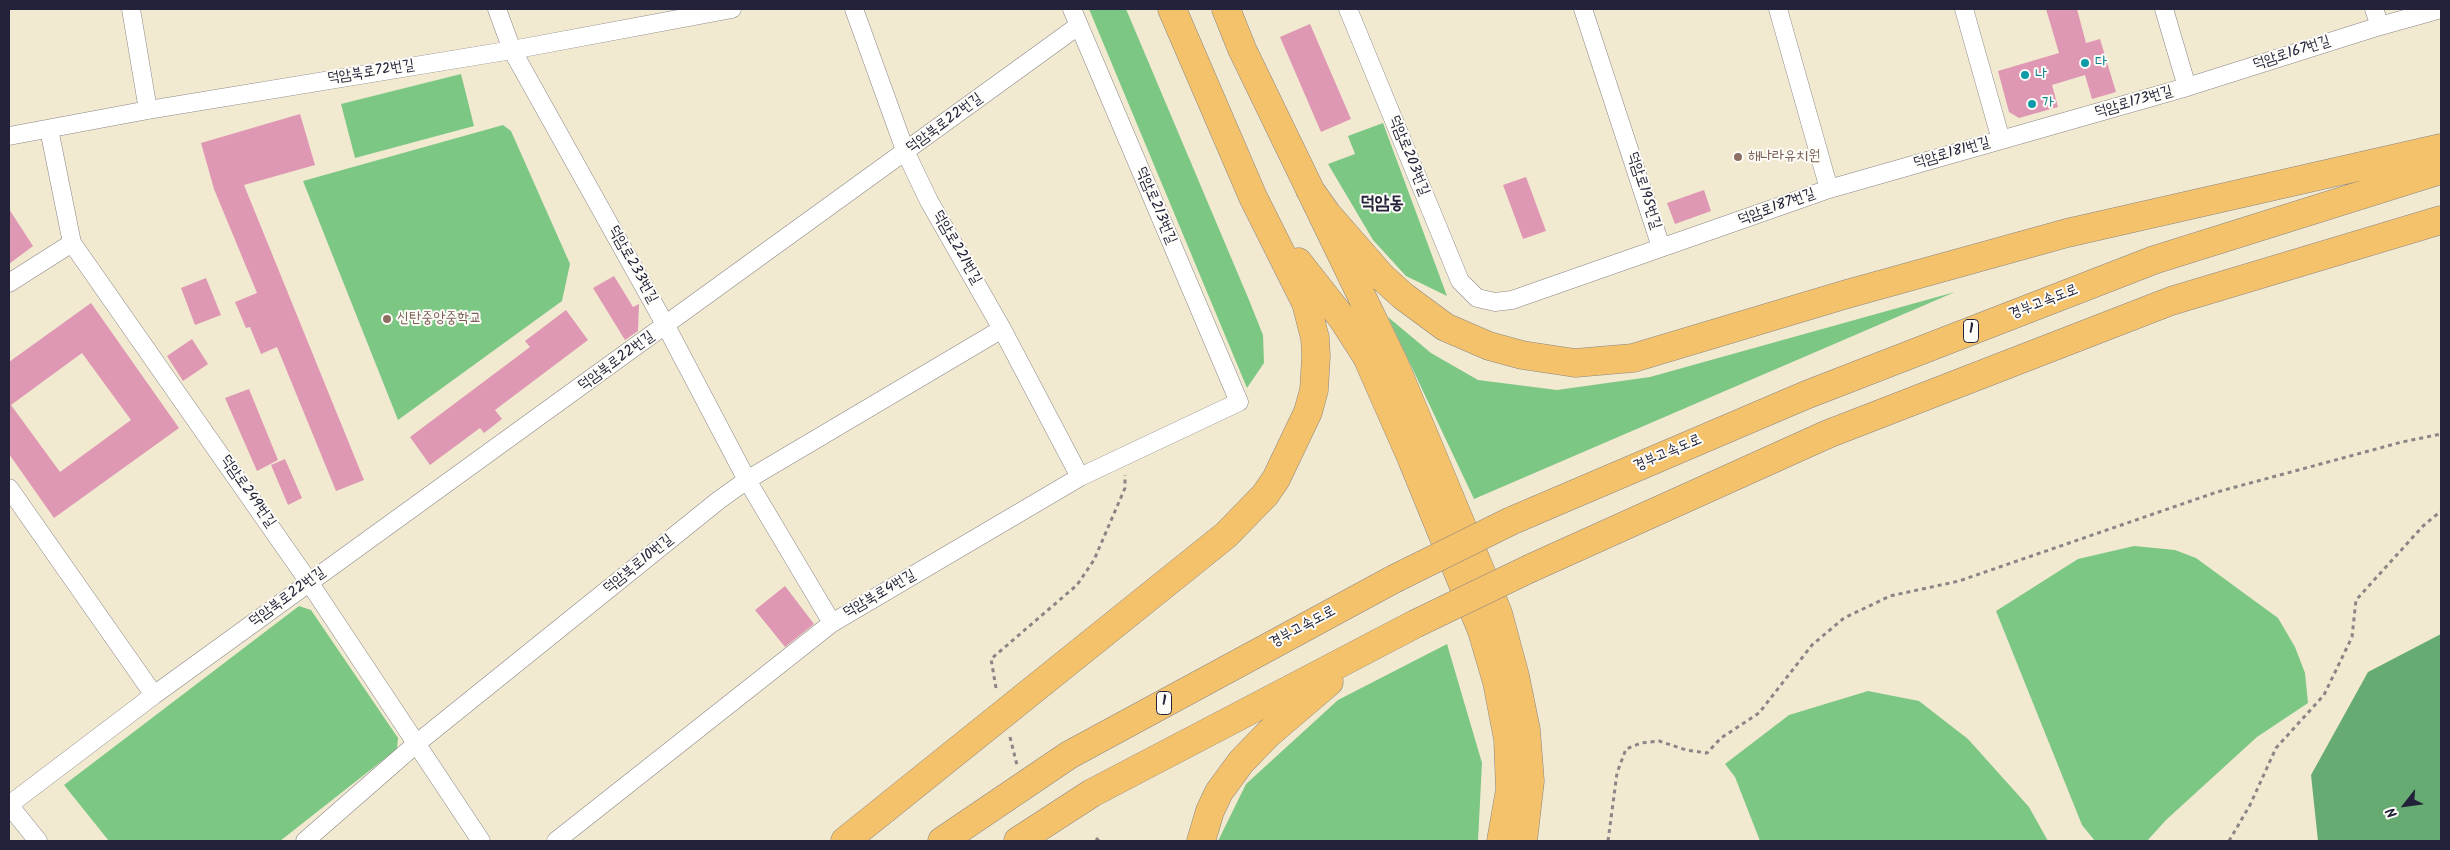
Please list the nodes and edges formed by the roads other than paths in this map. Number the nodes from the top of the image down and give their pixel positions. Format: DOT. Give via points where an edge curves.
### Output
graph roads {
  1 [pos="131,9"];
  2 [pos="498,9"];
  3 [pos="732,9"];
  4 [pos="854,9"];
  5 [pos="1072,9"];
  6 [pos="1172,9"];
  7 [pos="1226,9"];
  8 [pos="1348,9"];
  9 [pos="1583,9"];
  10 [pos="1778,9"];
  11 [pos="1964,9"];
  12 [pos="2164,9"];
  13 [pos="2374,9"];
  14 [pos="2441,9"];
  15 [pos="1078,26"];
  16 [pos="2380,26"];
  17 [pos="512,50"];
  18 [pos="2187,87"];
  19 [pos="148,110"];
  20 [pos="49,129"];
  21 [pos="9,136"];
  22 [pos="2002,140"];
  23 [pos="2441,148"];
  24 [pos="906,152"];
  25 [pos="2441,170"];
  26 [pos="1829,189"];
  27 [pos="1310,190"];
  28 [pos="1253,197"];
  29 [pos="2441,220"];
  30 [pos="72,243"];
  31 [pos="1661,247"];
  32 [pos="9,283"];
  33 [pos="1477,298"];
  34 [pos="666,326"];
  35 [pos="1002,329"];
  36 [pos="1239,402"];
  37 [pos="1080,477"];
  38 [pos="748,480"];
  39 [pos="9,488"];
  40 [pos="309,582"];
  41 [pos="832,623"];
  42 [pos="1414,624"];
  43 [pos="154,695"];
  44 [pos="416,744"];
  45 [pos="9,805"];
  46 [pos="38,841"];
  47 [pos="305,841"];
  48 [pos="482,841"];
  49 [pos="556,841"];
  50 [pos="845,841"];
  51 [pos="942,841"];
  52 [pos="1018,841"];
  53 [pos="1201,841"];
  54 [pos="1501,841"];
  55 [pos="1524,841"];
  1 -- 19 [label="street"];
  2 -- 17 [label="street, 덕암로233번길"];
  3 -- 17 [label="street, 덕암북로72번길"];
  4 -- 24 [label="street, 덕암로221번길"];
  5 -- 15 [label="street, 덕암로213번길"];
  6 -- 28 [label="highway"];
  7 -- 27 [label="highway"];
  8 -- 33 [label="street, 덕암로203번길" via="1460,281"];
  9 -- 31 [label="street, 덕암로195번길"];
  10 -- 26 [label="street, 덕암로187번길"];
  11 -- 22 [label="street, 덕암로181번길"];
  12 -- 18 [label="street, 덕암로173번길"];
  13 -- 16 [label="street"];
  14 -- 16 [label="street, 덕암로167번길"];
  15 -- 24 [label="street, 덕암북로22번길"];
  15 -- 36 [label="street, 덕암로213번길"];
  16 -- 18 [label="street, 덕암로167번길"];
  17 -- 19 [label="street, 덕암북로72번길"];
  17 -- 34 [label="street, 덕암로233번길"];
  18 -- 22 [label="street, 덕암로173번길"];
  19 -- 20 [label="street, 덕암북로72번길"];
  20 -- 21 [label="street, 덕암북로72번길"];
  20 -- 30 [label="street, 덕암로249번길"];
  22 -- 26 [label="street, 덕암로181번길"];
  23 -- 27 [label="highway" via="2067,234 1633,358 1575,362 1497,349 1445,327 1382,277"];
  24 -- 34 [label="street, 덕암북로22번길"];
  24 -- 35 [label="street, 덕암로221번길" via="929,201"];
  25 -- 51 [label="highway, 경부고속도로 / 1, bridge" via="2154,260 1806,395 1511,521 1394,579 1069,755"];
  26 -- 31 [label="street, 덕암로187번길"];
  27 -- 55 [label="highway" via="1393,361 1498,613 1526,730 1530,780"];
  28 -- 50 [label="highway" via="1298,284 1316,338 1316,374 1308,412 1276,479 1226,535"];
  28 -- 54 [label="highway" via="1284,245 1342,318 1367,357 1482,631 1497,682 1508,739 1510,790"];
  29 -- 42 [label="highway, bridge" via="2162,304 1828,434"];
  30 -- 32 [label="street"];
  30 -- 40 [label="street, 덕암로249번길"];
  31 -- 33 [label="street, 덕암로195번길" via="1512,300 1495,302"];
  34 -- 38 [label="street, 덕암로233번길"];
  34 -- 40 [label="street, 덕암북로22번길"];
  35 -- 37 [label="street, 덕암로221번길"];
  35 -- 38 [label="street, 덕암북로10번길"];
  36 -- 37 [label="street, 덕암북로4번길"];
  37 -- 41 [label="street, 덕암북로4번길"];
  38 -- 41 [label="street, 덕암로233번길"];
  38 -- 44 [label="street, 덕암북로10번길"];
  39 -- 43 [label="street"];
  40 -- 43 [label="street, 덕암북로22번길"];
  40 -- 44 [label="street, 덕암로249번길"];
  41 -- 49 [label="street, 덕암북로4번길"];
  42 -- 52 [label="highway" via="1092,793"];
  42 -- 53 [label="highway" via="1341,672 1254,748 1219,792"];
  43 -- 45 [label="street, 덕암북로22번길"];
  44 -- 47 [label="street, 덕암북로10번길"];
  44 -- 48 [label="street, 덕암로249번길"];
  45 -- 46 [label="street"];
}
